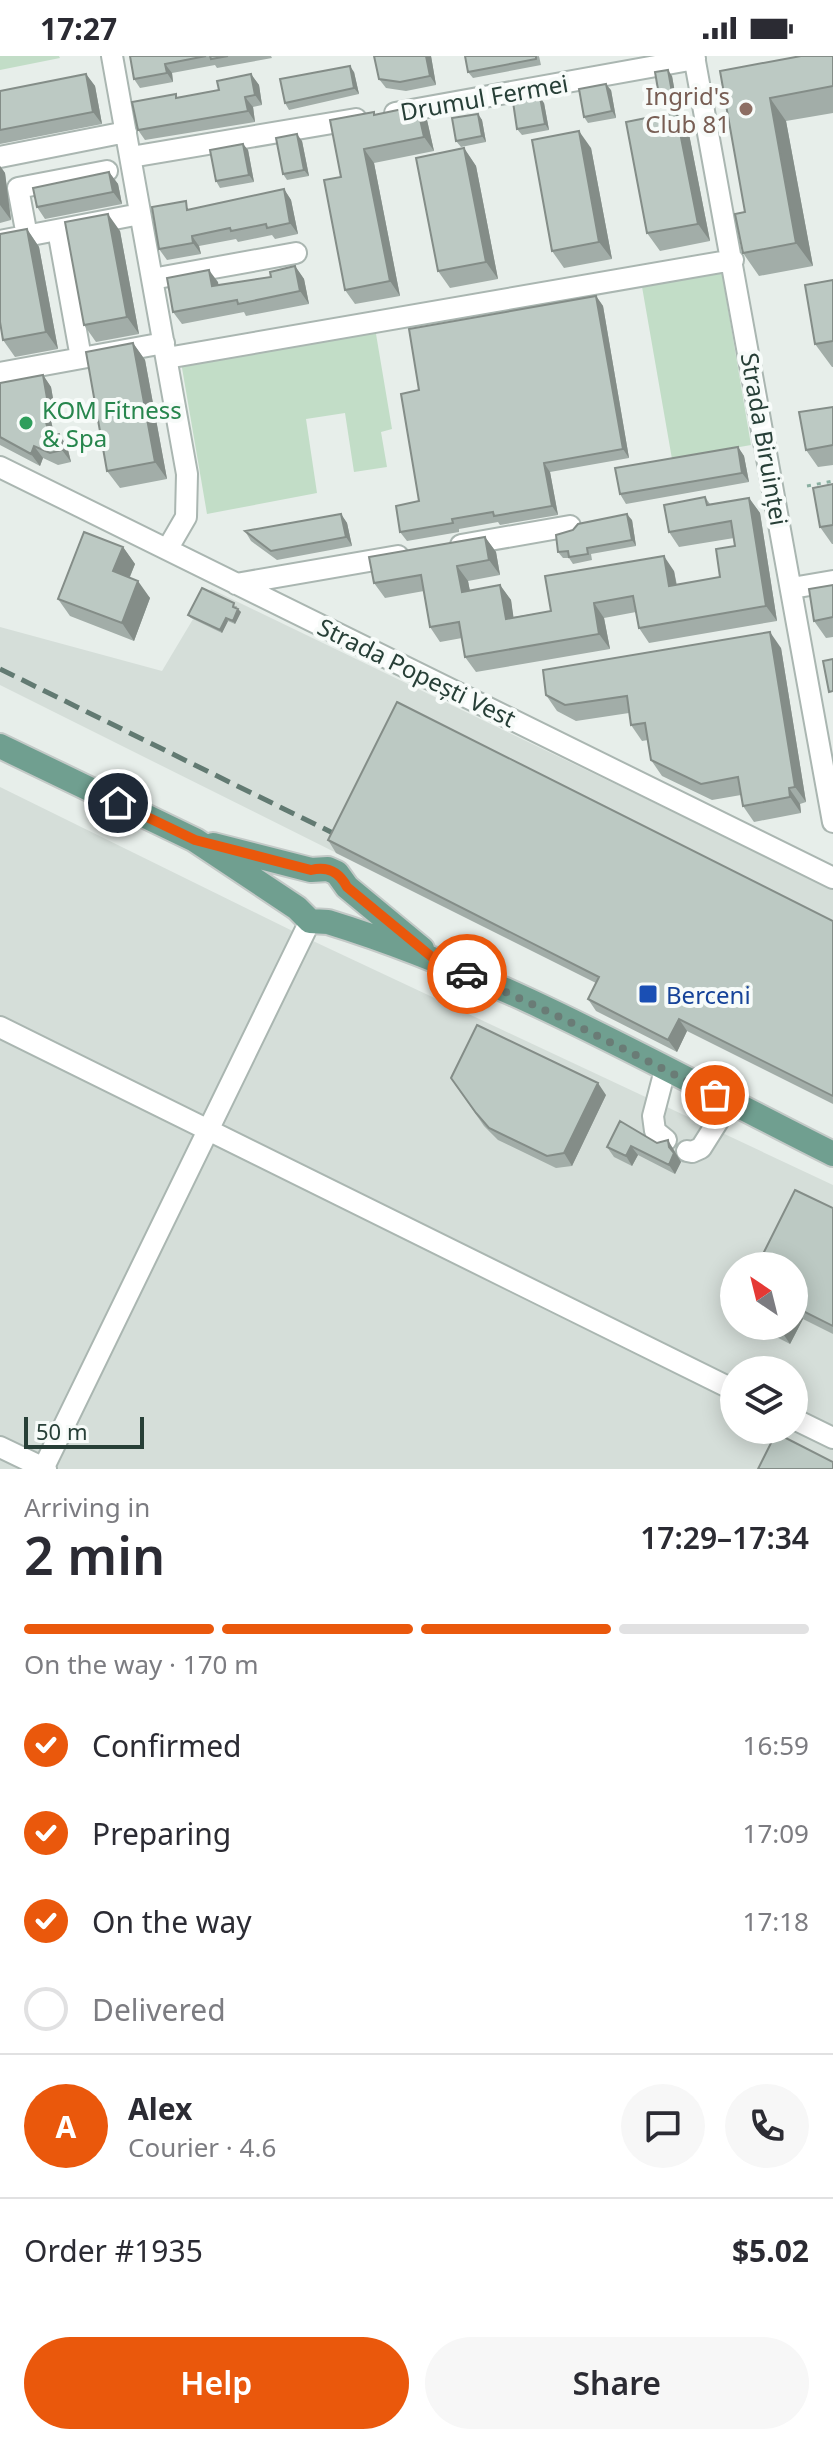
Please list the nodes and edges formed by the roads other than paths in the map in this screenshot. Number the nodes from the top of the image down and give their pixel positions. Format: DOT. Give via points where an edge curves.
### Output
graph roads {
  1 [pos="112,56"];
  2 [pos="700,66"];
  3 [pos="126,132"];
  4 [pos="0,157"];
  5 [pos="131,157"];
  6 [pos="107,171"];
  7 [pos="140,214"];
  8 [pos="58,230"];
  9 [pos="27,236"];
  10 [pos="0,241"];
  11 [pos="296,253"];
  12 [pos="733,260"];
  13 [pos="152,279"];
  14 [pos="165,350"];
  15 [pos="81,358"];
  16 [pos="0,373"];
  17 [pos="0,467"];
  18 [pos="570,526"];
  19 [pos="168,548"];
  20 [pos="833,581"];
  21 [pos="236,584"];
  22 [pos="792,588"];
  23 [pos="828,665"];
  24 [pos="807,669"];
  25 [pos="0,746"];
  26 [pos="829,763"];
  27 [pos="833,822"];
  28 [pos="195,840"];
  29 [pos="311,870"];
  30 [pos="833,878"];
  31 [pos="347,887"];
  32 [pos="312,917"];
  33 [pos="433,958"];
  34 [pos="0,1027"];
  35 [pos="665,1070"];
  36 [pos="730,1102"];
  37 [pos="209,1130"];
  38 [pos="666,1140"];
  39 [pos="687,1151"];
  40 [pos="833,1154"];
  41 [pos="720,1383"];
  42 [pos="808,1426"];
  43 [pos="833,1438"];
  44 [pos="0,1447"];
  45 [pos="44,1469"];
  1 -- 3 [label="street"];
  2 -- 5 [label="street, Drumul Fermei"];
  2 -- 12 [label="street, Strada Biruinței"];
  3 -- 4 [label="street"];
  3 -- 5 [label="street"];
  5 -- 7 [label="street"];
  6 -- 9 [label="street" via="18,188"];
  7 -- 8 [label="street"];
  7 -- 13 [label="street"];
  8 -- 9 [label="street"];
  8 -- 15 [label="street"];
  9 -- 10 [label="street"];
  11 -- 13 [label="street"];
  12 -- 14 [label="street"];
  12 -- 22 [label="street, Strada Biruinței"];
  13 -- 14 [label="street"];
  14 -- 15 [label="street"];
  14 -- 19 [label="street" via="187,474 186,517"];
  15 -- 16 [label="street"];
  17 -- 19 [label="street, Strada Popești Vest"];
  18 -- 21 [label="street"];
  19 -- 21 [label="street, Strada Popești Vest"];
  20 -- 22 [label="street"];
  21 -- 30 [label="street, Strada Popești Vest"];
  22 -- 24 [label="street, Strada Biruinței"];
  23 -- 24 [label="street"];
  24 -- 26 [label="street, Strada Biruinței"];
  25 -- 28 [label="main road"];
  26 -- 27 [label="street, Strada Biruinței"];
  28 -- 29 [label="main road"];
  28 -- 32 [label="main road"];
  29 -- 31 [label="main road" via="337,873"];
  29 -- 32 [label="main road" via="297,882 294,900"];
  31 -- 32 [label="main road" via="343,912"];
  31 -- 33 [label="main road"];
  32 -- 33 [label="main road"];
  32 -- 37 [label="street"];
  33 -- 35 [label="main road"];
  34 -- 37 [label="street"];
  35 -- 36 [label="main road"];
  35 -- 38 [label="street" via="653,1116 655,1131"];
  36 -- 39 [label="street" via="701,1148"];
  36 -- 40 [label="main road"];
  37 -- 41 [label="street"];
  37 -- 45 [label="street"];
  42 -- 43 [label="street"];
  44 -- 45 [label="street"];
}
